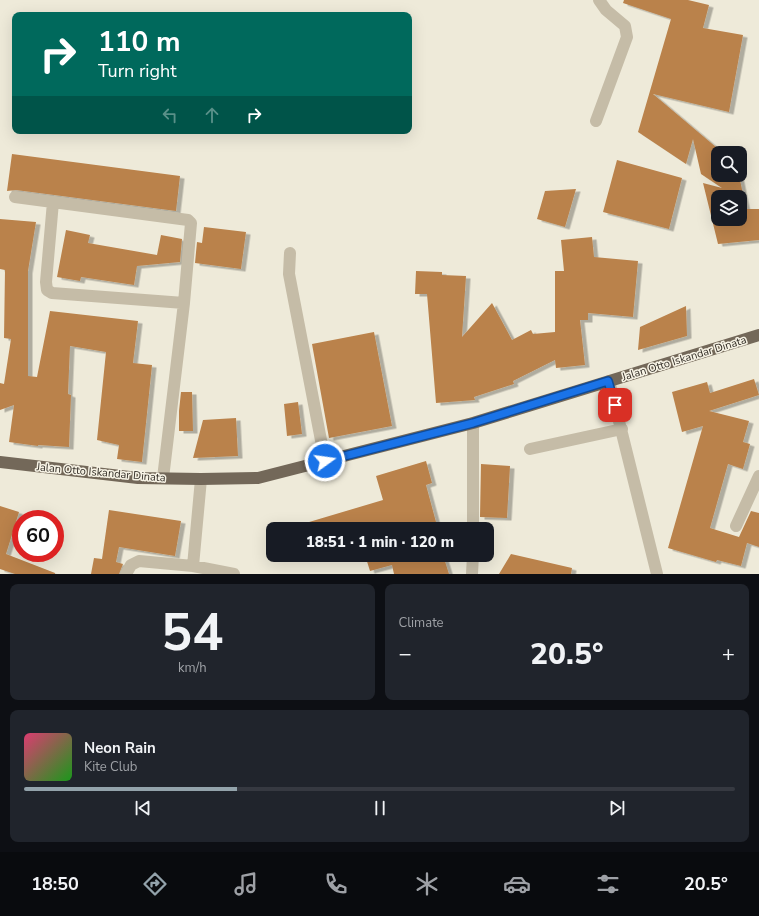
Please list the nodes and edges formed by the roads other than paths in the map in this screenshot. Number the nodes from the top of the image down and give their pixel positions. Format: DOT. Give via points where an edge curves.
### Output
graph roads {
  1 [pos="599,0"];
  2 [pos="596,122"];
  3 [pos="15,197"];
  4 [pos="52,202"];
  5 [pos="290,253"];
  6 [pos="184,303"];
  7 [pos="759,336"];
  8 [pos="608,381"];
  9 [pos="473,423"];
  10 [pos="622,429"];
  11 [pos="530,449"];
  12 [pos="325,461"];
  13 [pos="0,462"];
  14 [pos="759,476"];
  15 [pos="163,478"];
  16 [pos="201,479"];
  17 [pos="473,522"];
  18 [pos="736,526"];
  19 [pos="473,562"];
  20 [pos="193,566"];
  21 [pos="126,574"];
  22 [pos="234,574"];
  23 [pos="472,574"];
  24 [pos="657,574"];
  1 -- 2 [label="street" via="606,10 625,26 627,37"];
  3 -- 4 [label="street"];
  4 -- 6 [label="street" via="190,221"];
  4 -- 6 [label="street" via="46,282 48,290 52,293"];
  5 -- 12 [label="street" via="289,274"];
  6 -- 15 [label="street"];
  7 -- 8 [label="main road, Jalan Otto Iskandar Dinata"];
  8 -- 9 [label="main road, Jalan Otto Iskandar Dinata"];
  8 -- 10 [label="street"];
  9 -- 12 [label="main road, Jalan Otto Iskandar Dinata"];
  9 -- 17 [label="street"];
  10 -- 11 [label="street"];
  10 -- 24 [label="street"];
  12 -- 16 [label="main road, Jalan Otto Iskandar Dinata" via="258,478"];
  13 -- 15 [label="main road, Jalan Otto Iskandar Dinata" via="138,478"];
  14 -- 18 [label="street"];
  15 -- 16 [label="main road, Jalan Otto Iskandar Dinata"];
  16 -- 20 [label="street"];
  19 -- 23 [label="street"];
  20 -- 21 [label="street" via="139,561 131,565"];
  20 -- 22 [label="street"];
}
